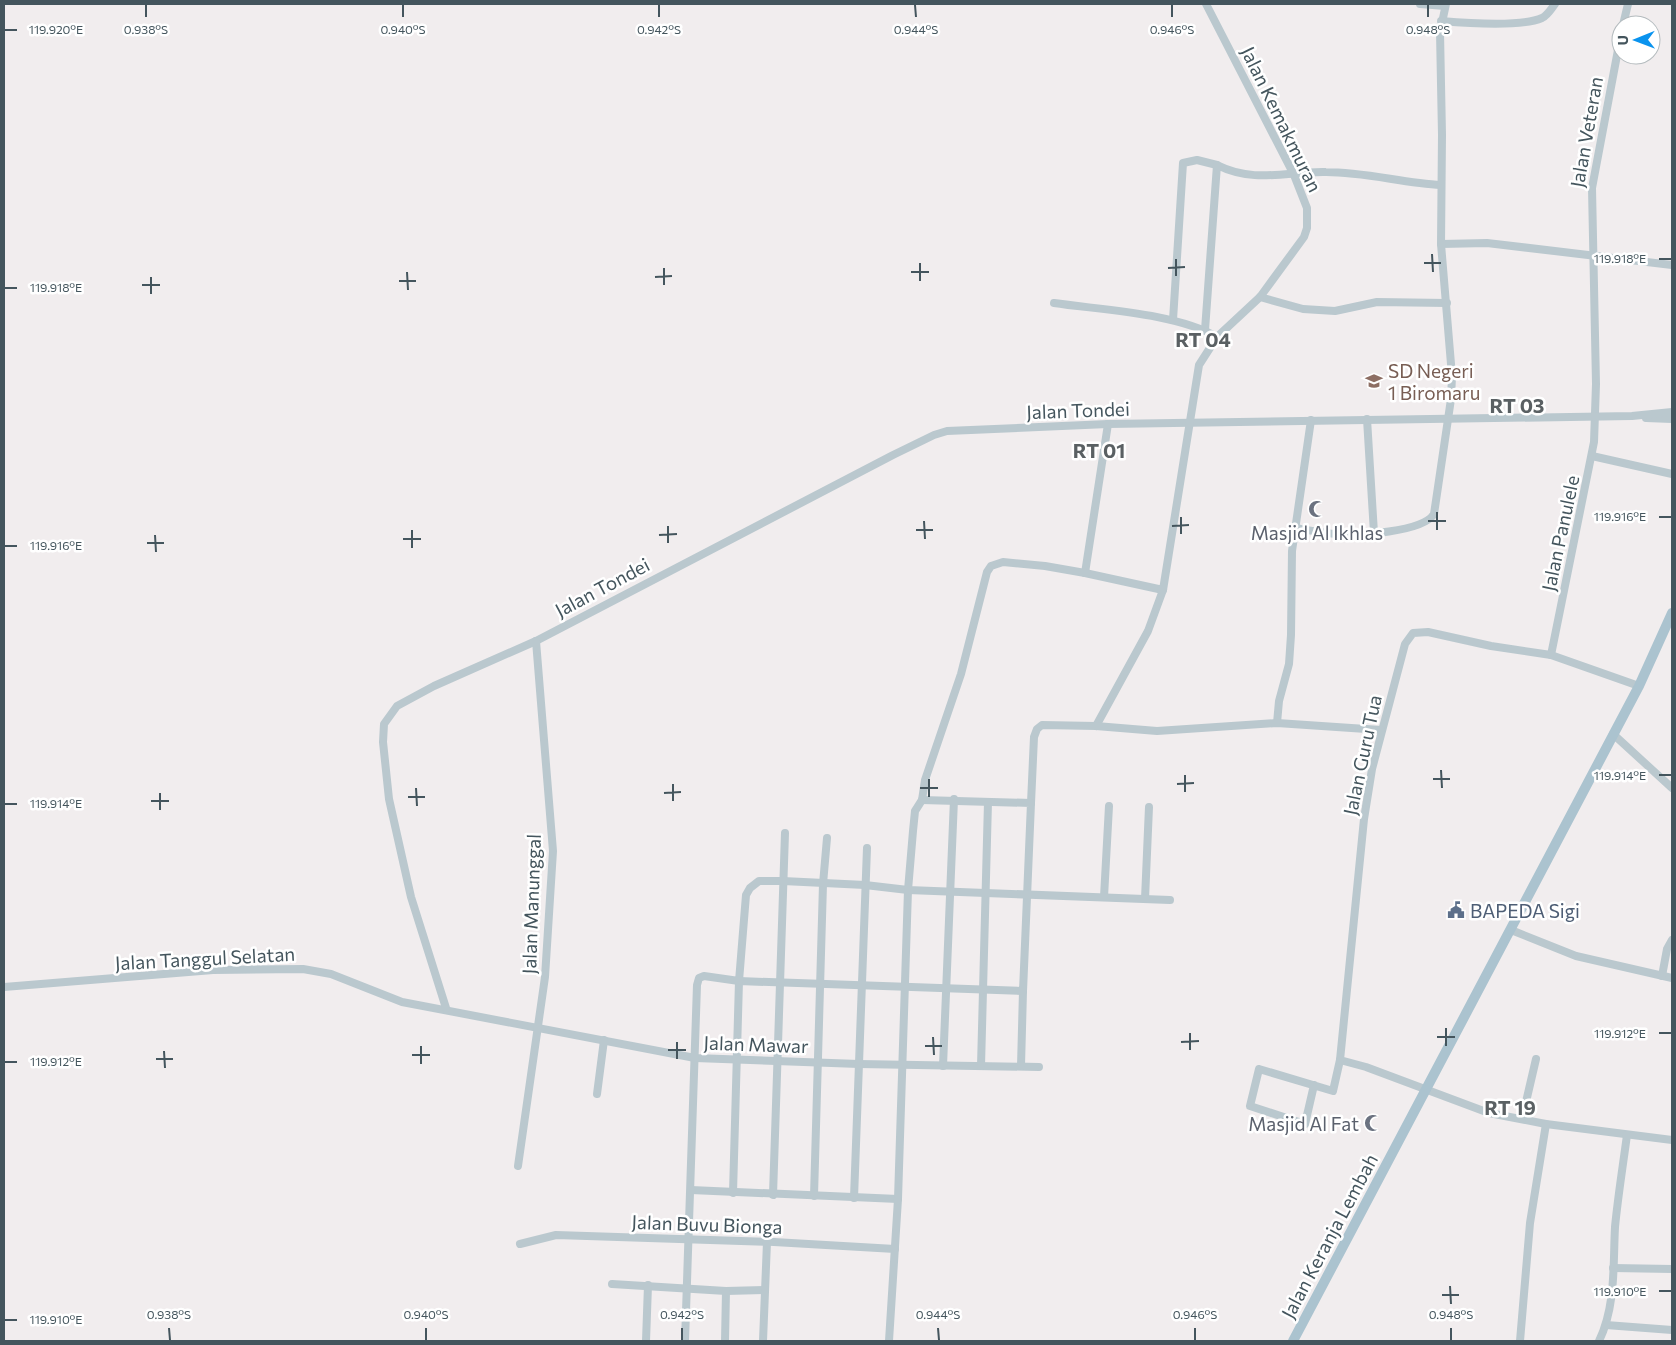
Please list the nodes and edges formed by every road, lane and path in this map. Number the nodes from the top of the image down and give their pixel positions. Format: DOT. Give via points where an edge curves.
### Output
graph roads {
  1 [pos="1206,4"];
  2 [pos="1420,4"];
  3 [pos="1555,4"];
  4 [pos="1445,5"];
  5 [pos="1441,21"];
  6 [pos="1615,65"];
  7 [pos="1217,164"];
  8 [pos="1294,175"];
  9 [pos="1441,184"];
  10 [pos="1441,244"];
  11 [pos="1592,255"];
  12 [pos="1672,265"];
  13 [pos="1260,297"];
  14 [pos="1054,303"];
  15 [pos="1447,303"];
  16 [pos="1172,320"];
  17 [pos="1205,330"];
  18 [pos="1216,336"];
  19 [pos="1672,412"];
  20 [pos="1632,416"];
  21 [pos="1596,417"];
  22 [pos="1448,418"];
  23 [pos="1367,419"];
  24 [pos="1672,419"];
  25 [pos="1310,420"];
  26 [pos="1108,424"];
  27 [pos="1190,424"];
  28 [pos="1592,456"];
  29 [pos="1672,474"];
  30 [pos="1294,528"];
  31 [pos="1374,533"];
  32 [pos="1085,572"];
  33 [pos="1163,590"];
  34 [pos="1672,613"];
  35 [pos="536,641"];
  36 [pos="1551,655"];
  37 [pos="1639,686"];
  38 [pos="1277,723"];
  39 [pos="1096,726"];
  40 [pos="1381,730"];
  41 [pos="1613,734"];
  42 [pos="1672,788"];
  43 [pos="922,800"];
  44 [pos="954,800"];
  45 [pos="988,802"];
  46 [pos="1031,803"];
  47 [pos="1109,806"];
  48 [pos="1149,807"];
  49 [pos="785,834"];
  50 [pos="826,838"];
  51 [pos="867,848"];
  52 [pos="783,881"];
  53 [pos="823,884"];
  54 [pos="865,885"];
  55 [pos="908,890"];
  56 [pos="951,891"];
  57 [pos="986,893"];
  58 [pos="1027,895"];
  59 [pos="1104,898"];
  60 [pos="1145,899"];
  61 [pos="1170,900"];
  62 [pos="1511,930"];
  63 [pos="1672,940"];
  64 [pos="1662,976"];
  65 [pos="1672,978"];
  66 [pos="739,981"];
  67 [pos="779,982"];
  68 [pos="820,983"];
  69 [pos="861,985"];
  70 [pos="906,986"];
  71 [pos="4,987"];
  72 [pos="945,988"];
  73 [pos="982,990"];
  74 [pos="1023,991"];
  75 [pos="446,1008"];
  76 [pos="537,1028"];
  77 [pos="604,1040"];
  78 [pos="695,1058"];
  79 [pos="1536,1059"];
  80 [pos="737,1060"];
  81 [pos="776,1060"];
  82 [pos="1340,1060"];
  83 [pos="817,1062"];
  84 [pos="859,1064"];
  85 [pos="904,1065"];
  86 [pos="943,1066"];
  87 [pos="981,1066"];
  88 [pos="1021,1066"];
  89 [pos="1040,1067"];
  90 [pos="1314,1085"];
  91 [pos="1427,1089"];
  92 [pos="597,1094"];
  93 [pos="1522,1119"];
  94 [pos="1546,1124"];
  95 [pos="1627,1135"];
  96 [pos="1672,1140"];
  97 [pos="518,1166"];
  98 [pos="691,1190"];
  99 [pos="733,1193"];
  100 [pos="773,1195"];
  101 [pos="814,1196"];
  102 [pos="854,1198"];
  103 [pos="898,1199"];
  104 [pos="690,1240"];
  105 [pos="767,1242"];
  106 [pos="520,1244"];
  107 [pos="895,1249"];
  108 [pos="1613,1268"];
  109 [pos="1672,1270"];
  110 [pos="612,1284"];
  111 [pos="648,1285"];
  112 [pos="688,1287"];
  113 [pos="765,1290"];
  114 [pos="726,1291"];
  115 [pos="1606,1325"];
  116 [pos="1672,1330"];
  117 [pos="646,1341"];
  118 [pos="685,1341"];
  119 [pos="725,1341"];
  120 [pos="762,1341"];
  121 [pos="889,1341"];
  122 [pos="1293,1341"];
  123 [pos="1520,1341"];
  124 [pos="1600,1341"];
  1 -- 8 [label="street, Jalan Kemakmuran"];
  2 -- 4 [label="street"];
  3 -- 5 [label="street" via="1549,13 1538,19 1502,23"];
  4 -- 5 [label="street"];
  5 -- 9 [label="street"];
  6 -- 11 [label="street, Jalan Veteran" via="1592,176"];
  7 -- 8 [label="street" via="1236,174"];
  7 -- 16 [label="street" via="1197,160 1183,163"];
  7 -- 17 [label="street"];
  8 -- 9 [label="street" via="1326,172"];
  8 -- 13 [label="street, Jalan Kemakmuran" via="1305,199 1307,228 1297,248"];
  9 -- 10 [label="street"];
  10 -- 11 [label="street" via="1487,243"];
  10 -- 15 [label="street"];
  11 -- 12 [label="street"];
  11 -- 21 [label="street, Jalan Veteran"];
  13 -- 15 [label="street" via="1303,309 1335,311 1376,302"];
  13 -- 18 [label="street, Jalan Kemakmuran"];
  14 -- 16 [label="street"];
  15 -- 22 [label="street" via="1452,376"];
  16 -- 17 [label="street"];
  17 -- 18 [label="street"];
  18 -- 27 [label="street, Jalan Kemakmuran" via="1199,365"];
  19 -- 20 [label="street, Jalan Tondei"];
  20 -- 21 [label="street, Jalan Tondei"];
  20 -- 24 [label="street"];
  21 -- 22 [label="street, Jalan Tondei"];
  21 -- 28 [label="street, Jalan Panulele"];
  22 -- 23 [label="street, Jalan Tondei"];
  22 -- 31 [label="street" via="1431,519"];
  23 -- 25 [label="street, Jalan Tondei"];
  23 -- 31 [label="street"];
  25 -- 27 [label="street, Jalan Tondei"];
  25 -- 30 [label="street"];
  26 -- 27 [label="street, Jalan Tondei"];
  26 -- 32 [label="street"];
  26 -- 35 [label="street, Jalan Tondei" via="939,433 856,473"];
  27 -- 33 [label="street, Jalan Kemakmuran"];
  28 -- 29 [label="street"];
  28 -- 36 [label="street, Jalan Panulele"];
  30 -- 31 [label="street" via="1339,534"];
  30 -- 38 [label="street" via="1290,567 1290,645"];
  32 -- 33 [label="street"];
  32 -- 43 [label="street" via="1003,562 991,566 961,674 925,780"];
  33 -- 39 [label="street, Jalan Kemakmuran" via="1148,631"];
  34 -- 37 [label="main road, Jalan Keranja Lembah"];
  35 -- 75 [label="street, Jalan Tondei" via="397,706 384,724 385,771 399,850"];
  35 -- 76 [label="street, Jalan Manunggal" via="553,851 545,977"];
  36 -- 37 [label="street, Jalan Guru Tua"];
  36 -- 40 [label="street, Jalan Guru Tua" via="1428,632 1413,633 1405,644"];
  37 -- 41 [label="main road, Jalan Keranja Lembah"];
  38 -- 39 [label="street" via="1156,731"];
  38 -- 40 [label="street"];
  39 -- 46 [label="street" via="1049,724 1038,728 1033,746"];
  40 -- 82 [label="street, Jalan Guru Tua" via="1364,819"];
  41 -- 42 [label="street"];
  41 -- 62 [label="main road, Jalan Keranja Lembah"];
  43 -- 44 [label="street"];
  43 -- 55 [label="street" via="915,811"];
  44 -- 45 [label="street"];
  44 -- 56 [label="street"];
  45 -- 46 [label="street"];
  45 -- 57 [label="street"];
  46 -- 58 [label="street"];
  47 -- 59 [label="street"];
  48 -- 60 [label="street"];
  49 -- 52 [label="street"];
  50 -- 53 [label="street"];
  51 -- 54 [label="street"];
  52 -- 53 [label="street"];
  52 -- 66 [label="street" via="760,881 746,895"];
  52 -- 67 [label="street"];
  53 -- 54 [label="street"];
  53 -- 68 [label="street"];
  54 -- 55 [label="street"];
  54 -- 69 [label="street"];
  55 -- 56 [label="street"];
  55 -- 70 [label="street"];
  56 -- 57 [label="street"];
  56 -- 72 [label="street"];
  57 -- 58 [label="street"];
  57 -- 73 [label="street"];
  58 -- 59 [label="street"];
  58 -- 74 [label="street"];
  59 -- 60 [label="street"];
  60 -- 61 [label="street"];
  62 -- 64 [label="street" via="1576,956"];
  62 -- 91 [label="main road, Jalan Keranja Lembah"];
  63 -- 64 [label="street"];
  64 -- 65 [label="street"];
  66 -- 67 [label="street"];
  66 -- 78 [label="street" via="699,978"];
  66 -- 80 [label="street"];
  67 -- 68 [label="street"];
  67 -- 81 [label="street"];
  68 -- 69 [label="street"];
  68 -- 83 [label="street"];
  69 -- 70 [label="street"];
  69 -- 84 [label="street"];
  70 -- 72 [label="street"];
  70 -- 85 [label="street"];
  71 -- 75 [label="street, Jalan Tanggul Selatan" via="213,970 303,969 330,974 402,1002"];
  72 -- 73 [label="street"];
  72 -- 86 [label="street"];
  73 -- 74 [label="street"];
  73 -- 87 [label="street"];
  74 -- 88 [label="street"];
  75 -- 76 [label="street, Jalan Mawar"];
  76 -- 77 [label="street, Jalan Mawar"];
  76 -- 97 [label="street, Jalan Manunggal"];
  77 -- 78 [label="street, Jalan Mawar"];
  77 -- 92 [label="street"];
  78 -- 80 [label="street, Jalan Mawar"];
  78 -- 98 [label="street"];
  79 -- 93 [label="street"];
  80 -- 81 [label="street, Jalan Mawar"];
  80 -- 99 [label="street"];
  81 -- 83 [label="street, Jalan Mawar"];
  81 -- 100 [label="street"];
  82 -- 90 [label="street, Jalan Guru Tua" via="1333,1091"];
  82 -- 91 [label="street"];
  83 -- 84 [label="street, Jalan Mawar"];
  83 -- 101 [label="street"];
  84 -- 85 [label="street, Jalan Mawar"];
  84 -- 102 [label="street"];
  85 -- 86 [label="street, Jalan Mawar"];
  85 -- 103 [label="street"];
  86 -- 87 [label="street, Jalan Mawar"];
  87 -- 88 [label="street, Jalan Mawar"];
  88 -- 89 [label="street, Jalan Mawar"];
  90 -- 90 [label="street" via="1259,1068 1250,1106 1305,1124"];
  91 -- 93 [label="street" via="1472,1108"];
  91 -- 122 [label="main road, Jalan Keranja Lembah"];
  93 -- 94 [label="street"];
  94 -- 95 [label="street"];
  94 -- 123 [label="street" via="1530,1223"];
  95 -- 96 [label="street"];
  95 -- 108 [label="street"];
  98 -- 99 [label="street"];
  98 -- 104 [label="street"];
  99 -- 100 [label="street"];
  100 -- 101 [label="street"];
  101 -- 102 [label="street"];
  102 -- 103 [label="street"];
  103 -- 107 [label="street"];
  104 -- 105 [label="street, Jalan Buvu Bionga"];
  104 -- 106 [label="street, Jalan Buvu Bionga" via="556,1235"];
  104 -- 112 [label="street"];
  105 -- 107 [label="street, Jalan Buvu Bionga"];
  105 -- 113 [label="street"];
  107 -- 121 [label="street"];
  108 -- 109 [label="street"];
  108 -- 115 [label="street" via="1613,1290"];
  110 -- 111 [label="street"];
  111 -- 112 [label="street"];
  111 -- 117 [label="street"];
  112 -- 114 [label="street"];
  112 -- 118 [label="street"];
  113 -- 114 [label="street"];
  113 -- 120 [label="street"];
  114 -- 119 [label="street"];
  115 -- 116 [label="street"];
  115 -- 124 [label="street"];
}
